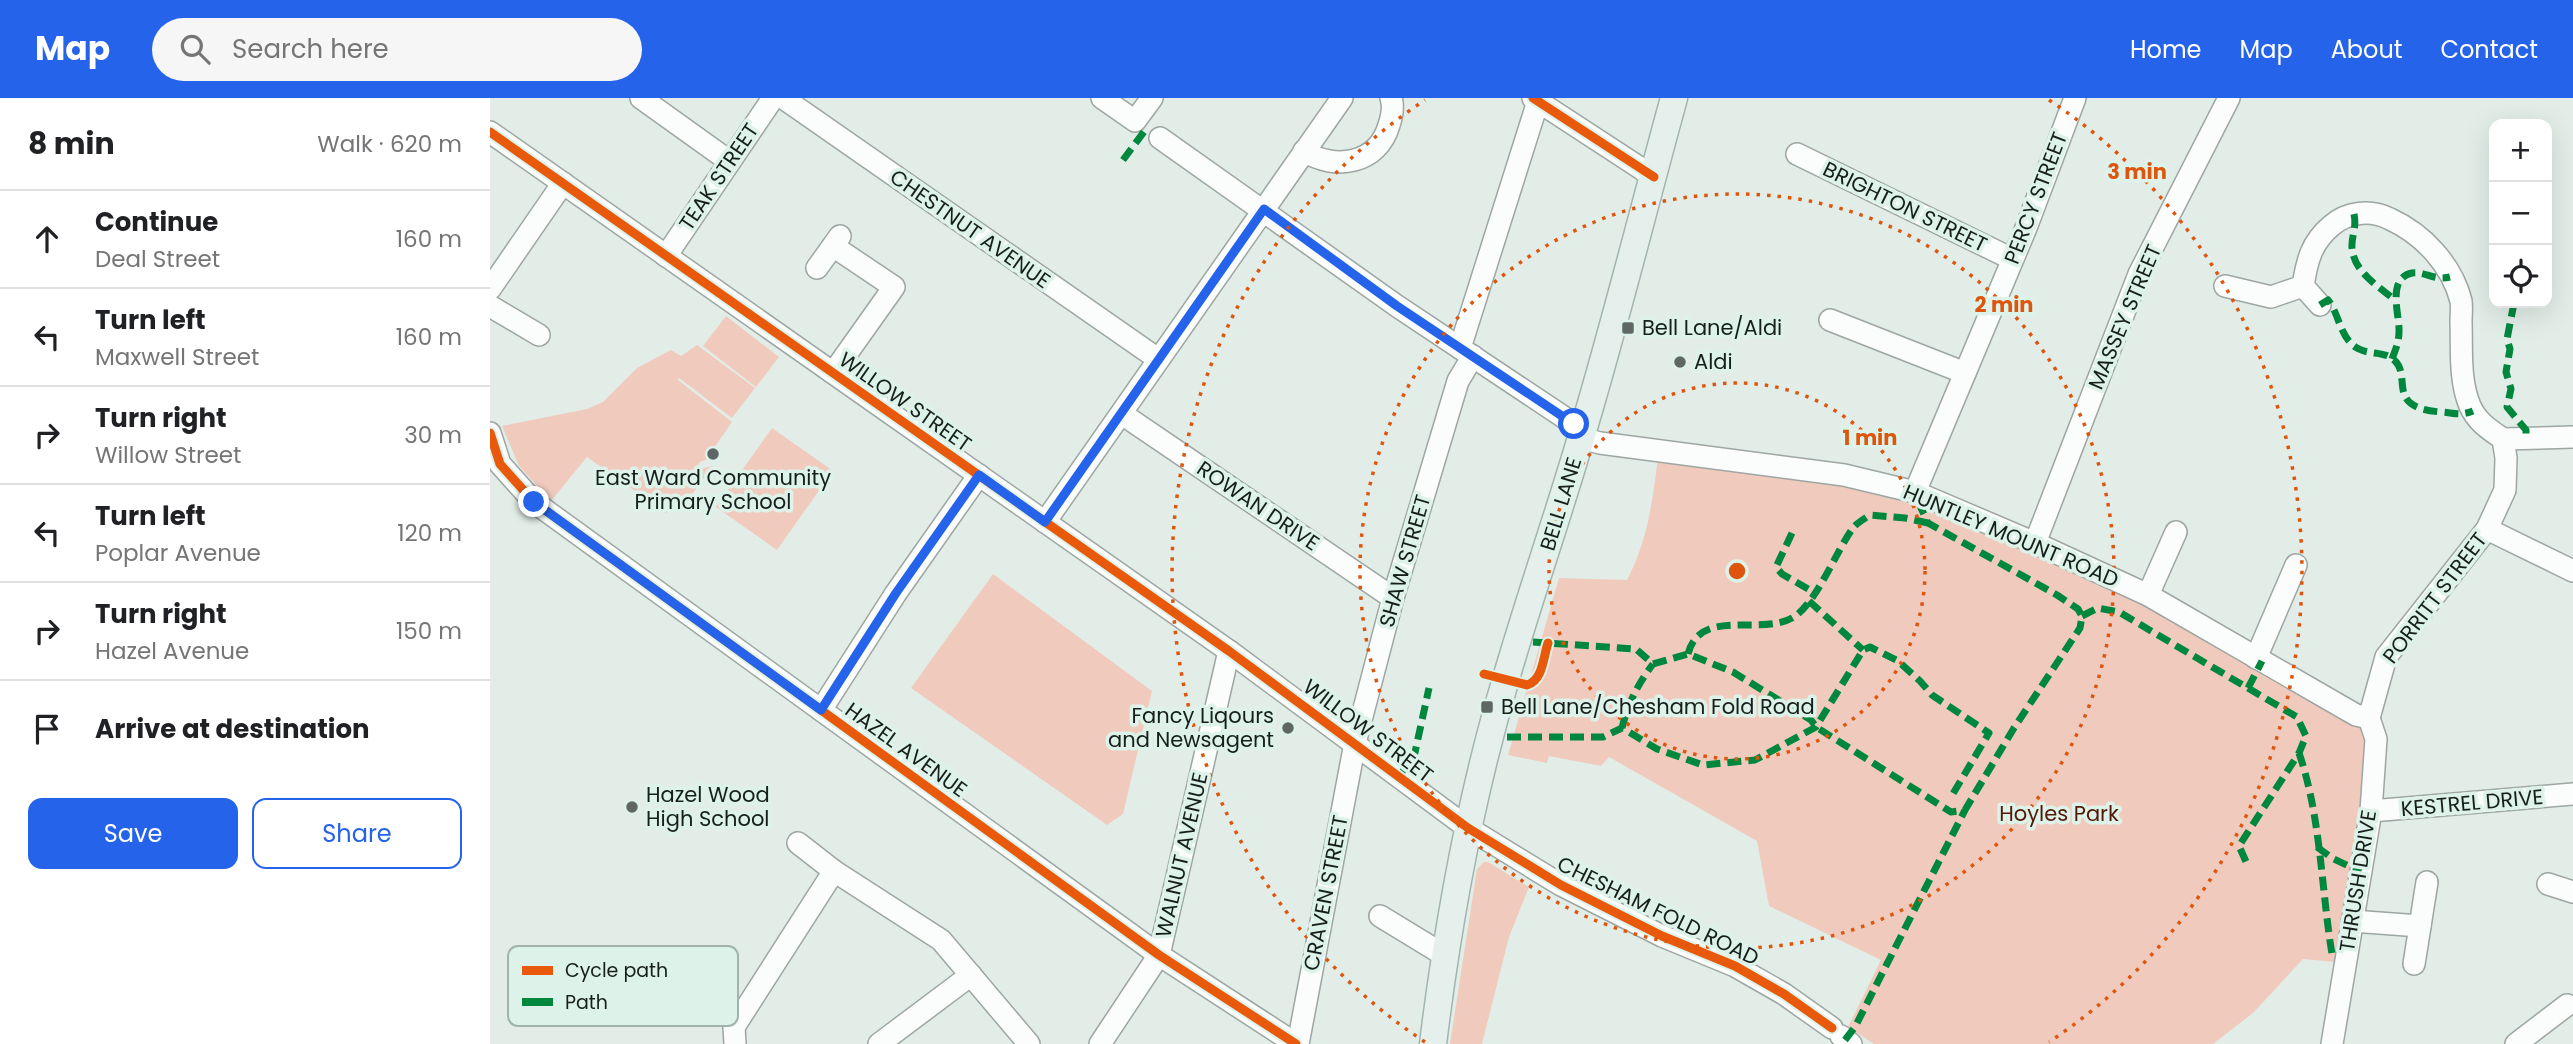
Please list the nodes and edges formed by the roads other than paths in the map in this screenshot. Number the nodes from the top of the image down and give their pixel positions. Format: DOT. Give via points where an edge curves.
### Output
graph roads {
  1 [pos="641,98"];
  2 [pos="773,98"];
  3 [pos="783,98"];
  4 [pos="1102,98"];
  5 [pos="1152,98"];
  6 [pos="1342,98"];
  7 [pos="1391,98"];
  8 [pos="1674,98"];
  9 [pos="2075,98"];
  10 [pos="2230,98"];
  11 [pos="1537,99"];
  12 [pos="490,132"];
  13 [pos="1160,138"];
  14 [pos="1304,151"];
  15 [pos="1797,154"];
  16 [pos="729,161"];
  17 [pos="1654,177"];
  18 [pos="563,183"];
  19 [pos="1264,209"];
  20 [pos="666,256"];
  21 [pos="2012,259"];
  22 [pos="817,268"];
  23 [pos="2225,286"];
  24 [pos="2303,286"];
  25 [pos="490,289"];
  26 [pos="2320,304"];
  27 [pos="490,306"];
  28 [pos="1830,320"];
  29 [pos="539,335"];
  30 [pos="1466,352"];
  31 [pos="1158,359"];
  32 [pos="833,373"];
  33 [pos="1965,373"];
  34 [pos="1122,414"];
  35 [pos="490,433"];
  36 [pos="1583,433"];
  37 [pos="2573,437"];
  38 [pos="2504,439"];
  39 [pos="979,475"];
  40 [pos="1915,492"];
  41 [pos="1045,522"];
  42 [pos="2487,529"];
  43 [pos="2176,532"];
  44 [pos="2035,543"];
  45 [pos="2296,565"];
  46 [pos="2573,571"];
  47 [pos="2148,595"];
  48 [pos="1393,598"];
  49 [pos="1229,650"];
  50 [pos="2256,658"];
  51 [pos="821,710"];
  52 [pos="2369,718"];
  53 [pos="1355,743"];
  54 [pos="2573,794"];
  55 [pos="2371,811"];
  56 [pos="1468,828"];
  57 [pos="798,843"];
  58 [pos="834,871"];
  59 [pos="2427,882"];
  60 [pos="2548,884"];
  61 [pos="2573,892"];
  62 [pos="1380,916"];
  63 [pos="2352,921"];
  64 [pos="2420,926"];
  65 [pos="1159,955"];
  66 [pos="1444,955"];
  67 [pos="2414,964"];
  68 [pos="971,975"];
  69 [pos="2567,1004"];
  70 [pos="738,1021"];
  71 [pos="735,1026"];
  72 [pos="1841,1036"];
  73 [pos="735,1044"];
  74 [pos="879,1044"];
  75 [pos="1029,1044"];
  76 [pos="1100,1044"];
  77 [pos="1297,1044"];
  78 [pos="1433,1044"];
  79 [pos="2332,1044"];
  80 [pos="2516,1044"];
  1 -- 16 [label="street"];
  2 -- 16 [label="street, TEAK STREET"];
  3 -- 31 [label="street, CHESTNUT AVENUE"];
  4 -- 5 [label="street" via="1135,121"];
  6 -- 14 [label="street"];
  7 -- 14 [label="street" via="1387,133 1359,160 1327,162"];
  8 -- 17 [label="main road, BELL LANE"];
  9 -- 21 [label="street, PERCY STREET"];
  10 -- 44 [label="street, MASSEY STREET" via="2139,274"];
  11 -- 17 [label="street"];
  11 -- 30 [label="street"];
  12 -- 18 [label="street, WILLOW STREET"];
  13 -- 19 [label="street, HUNTLEY MOUNT ROAD"];
  14 -- 19 [label="street"];
  15 -- 21 [label="street, BRIGHTON STREET"];
  16 -- 20 [label="street, TEAK STREET"];
  17 -- 36 [label="main road, BELL LANE"];
  18 -- 20 [label="street, WILLOW STREET"];
  18 -- 25 [label="street"];
  19 -- 30 [label="street, HUNTLEY MOUNT ROAD"];
  19 -- 31 [label="street"];
  20 -- 32 [label="street, WILLOW STREET"];
  21 -- 33 [label="street, PERCY STREET"];
  22 -- 32 [label="street" via="837,240 894,287"];
  23 -- 24 [label="street" via="2270,297"];
  24 -- 26 [label="street"];
  24 -- 38 [label="street" via="2318,236 2339,219 2362,212 2386,216 2411,228 2447,269 2461,301 2463,383 2470,407 2479,422"];
  27 -- 29 [label="street"];
  28 -- 33 [label="street"];
  30 -- 36 [label="street, HUNTLEY MOUNT ROAD"];
  30 -- 48 [label="street, SHAW STREET"];
  31 -- 34 [label="street"];
  32 -- 39 [label="street, WILLOW STREET"];
  33 -- 40 [label="street, PERCY STREET"];
  34 -- 41 [label="street"];
  34 -- 48 [label="street, ROWAN DRIVE"];
  35 -- 51 [label="street, HAZEL AVENUE" via="499,464 534,502"];
  36 -- 40 [label="street, HUNTLEY MOUNT ROAD" via="1600,443 1844,475"];
  36 -- 56 [label="main road, BELL LANE" via="1505,680"];
  37 -- 38 [label="street"];
  38 -- 42 [label="street, PORRITT STREET" via="2505,490"];
  39 -- 41 [label="street, WILLOW STREET"];
  39 -- 51 [label="street"];
  40 -- 44 [label="street, HUNTLEY MOUNT ROAD"];
  41 -- 49 [label="street, WILLOW STREET"];
  42 -- 46 [label="street"];
  42 -- 52 [label="street, PORRITT STREET" via="2386,657"];
  43 -- 47 [label="street"];
  44 -- 47 [label="street, HUNTLEY MOUNT ROAD"];
  45 -- 50 [label="street"];
  47 -- 50 [label="street, HUNTLEY MOUNT ROAD"];
  48 -- 53 [label="street, SHAW STREET"];
  49 -- 53 [label="street, WILLOW STREET"];
  49 -- 65 [label="street, WALNUT AVENUE"];
  50 -- 52 [label="street, HUNTLEY MOUNT ROAD"];
  51 -- 65 [label="street, HAZEL AVENUE"];
  52 -- 55 [label="street, THRUSH DRIVE" via="2376,739"];
  53 -- 56 [label="street, WILLOW STREET"];
  53 -- 77 [label="street, CRAVEN STREET"];
  54 -- 55 [label="street, KESTREL DRIVE"];
  55 -- 63 [label="street, THRUSH DRIVE"];
  56 -- 66 [label="main road, BELL LANE"];
  56 -- 72 [label="street, CHESHAM FOLD ROAD" via="1561,885 1662,936 1735,966 1784,994"];
  57 -- 58 [label="street"];
  58 -- 68 [label="street" via="941,940"];
  58 -- 70 [label="street"];
  59 -- 64 [label="street"];
  60 -- 61 [label="street"];
  62 -- 66 [label="street"];
  63 -- 64 [label="street"];
  63 -- 79 [label="street, THRUSH DRIVE"];
  64 -- 67 [label="street"];
  65 -- 76 [label="street, WALNUT AVENUE"];
  65 -- 77 [label="street, HAZEL AVENUE"];
  66 -- 78 [label="main road, BELL LANE"];
  68 -- 74 [label="street"];
  68 -- 75 [label="street"];
  69 -- 80 [label="street"];
  71 -- 73 [label="street"];
}
